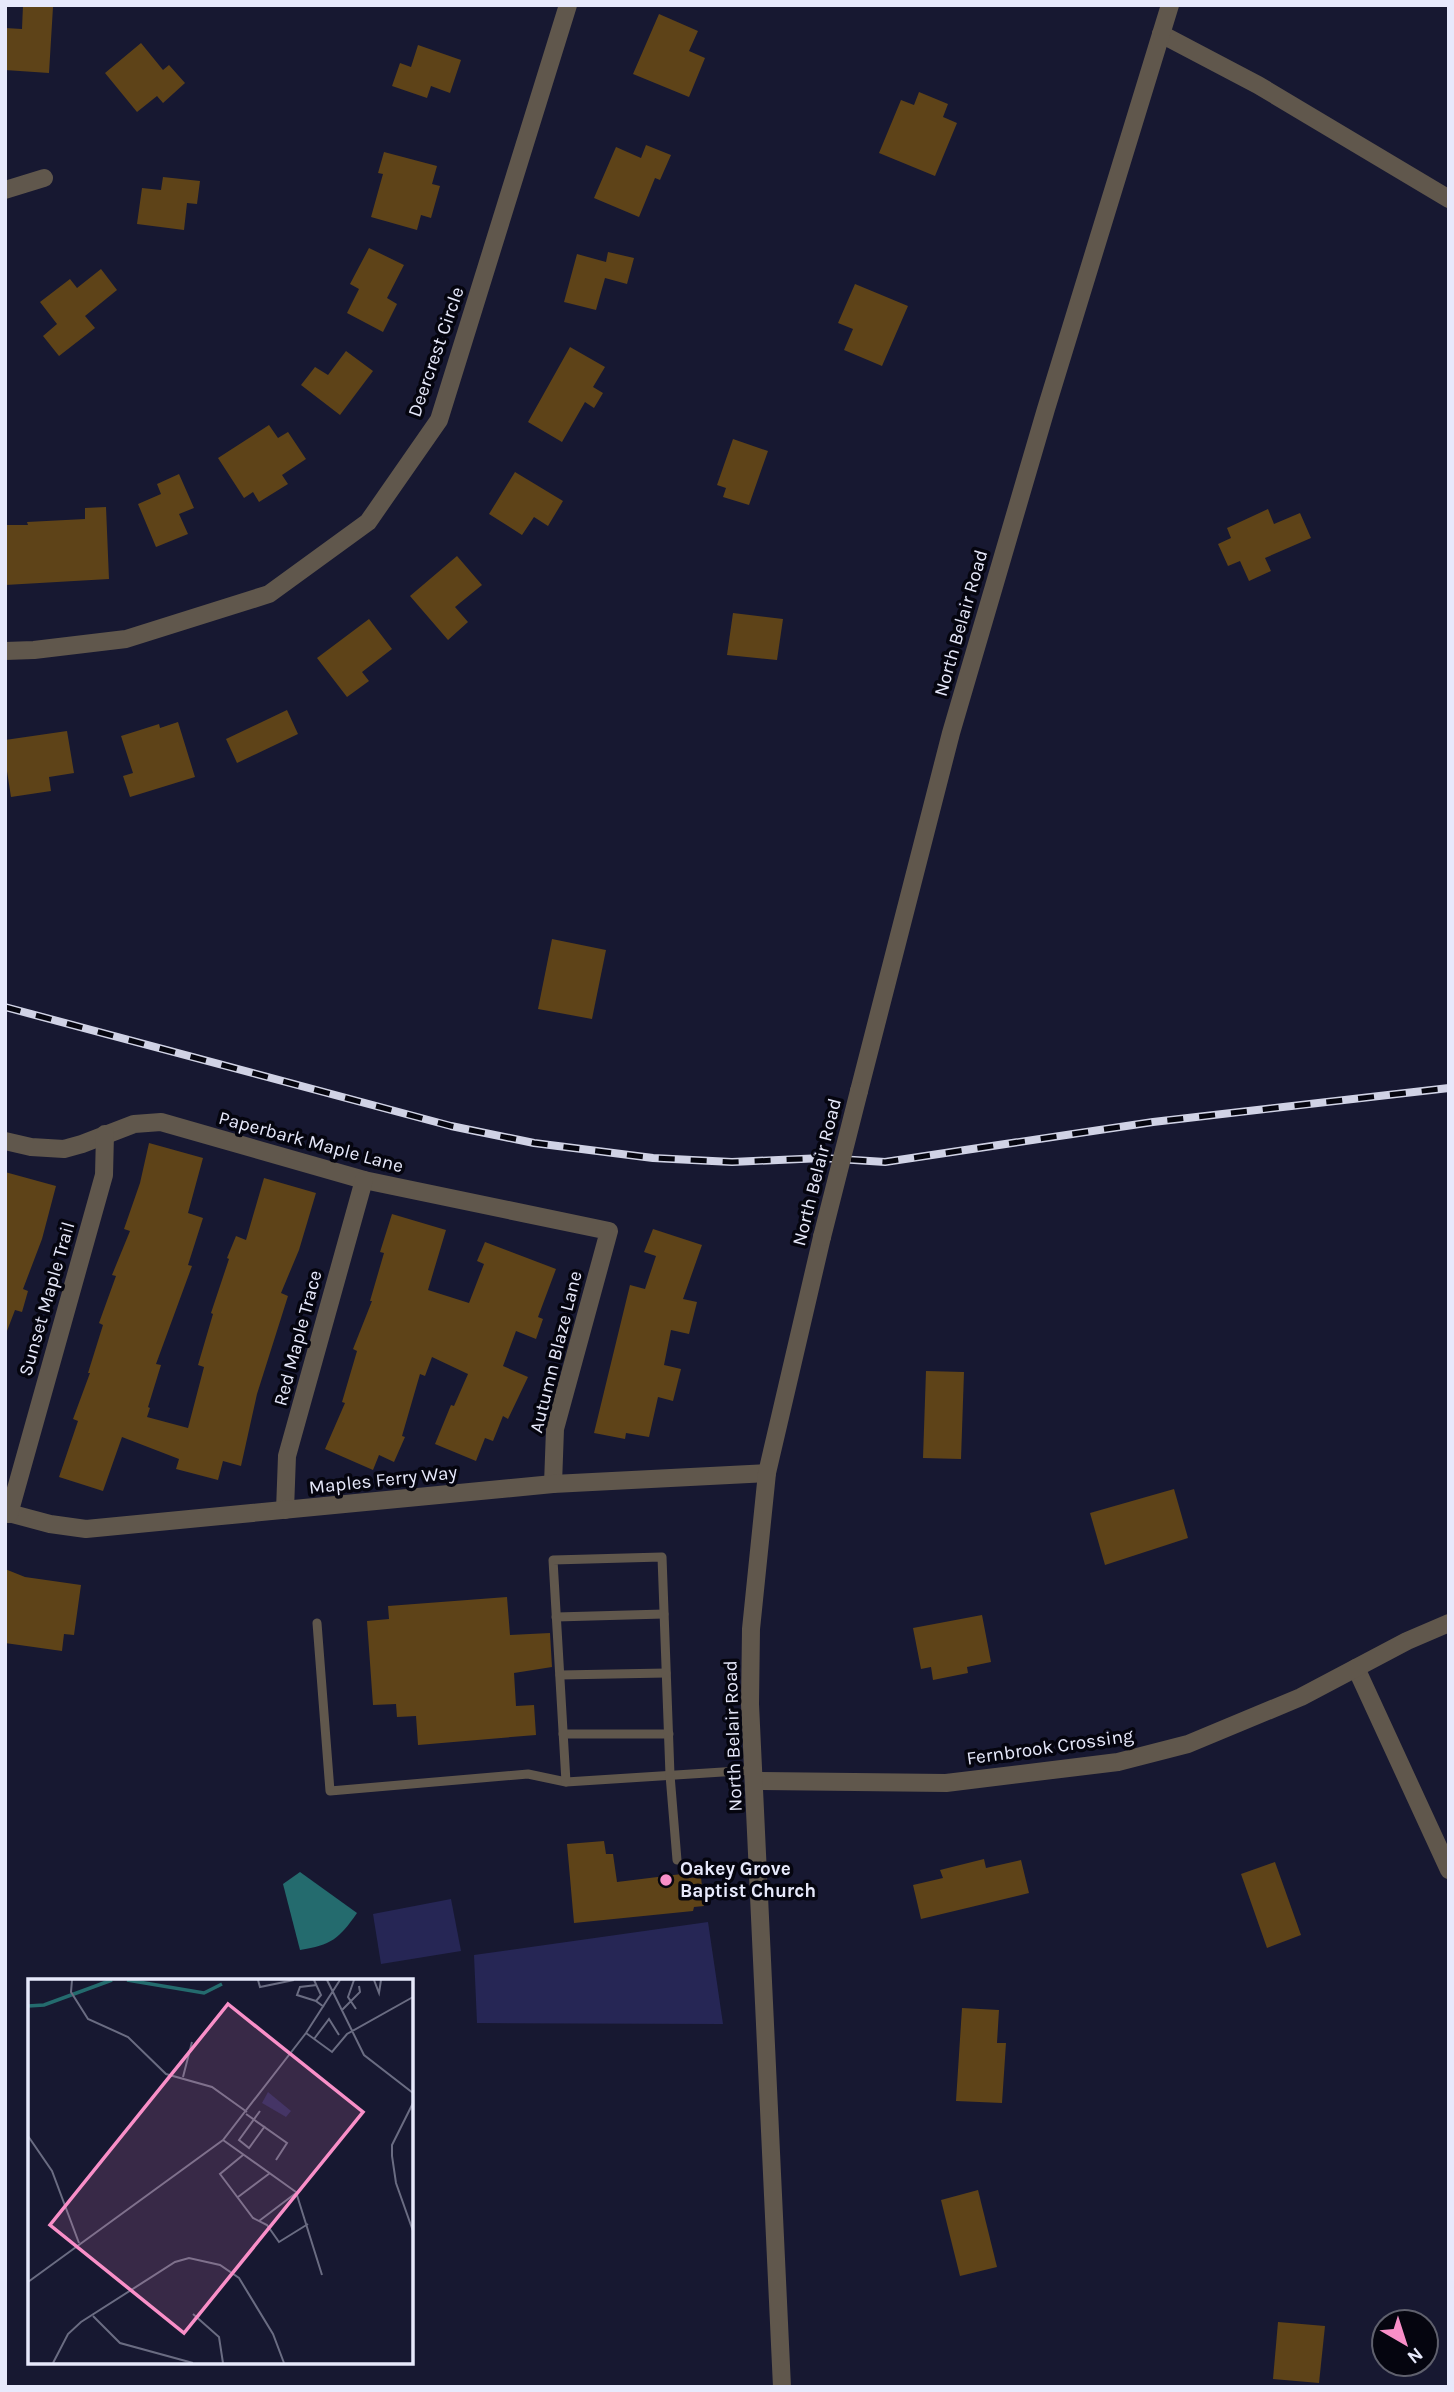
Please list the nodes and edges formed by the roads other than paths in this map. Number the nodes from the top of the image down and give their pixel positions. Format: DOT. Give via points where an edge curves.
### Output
graph roads {
  1 [pos="568,5"];
  2 [pos="1170,5"];
  3 [pos="1161,34"];
  4 [pos="44,177"];
  5 [pos="5,190"];
  6 [pos="1449,199"];
  7 [pos="5,650"];
  8 [pos="105,1135"];
  9 [pos="5,1141"];
  10 [pos="363,1180"];
  11 [pos="609,1231"];
  12 [pos="767,1472"];
  13 [pos="553,1484"];
  14 [pos="285,1510"];
  15 [pos="7,1513"];
  16 [pos="664,1614"];
  17 [pos="556,1617"];
  18 [pos="317,1623"];
  19 [pos="1449,1623"];
  20 [pos="1356,1668"];
  21 [pos="666,1673"];
  22 [pos="560,1675"];
  23 [pos="563,1734"];
  24 [pos="668,1734"];
  25 [pos="670,1775"];
  26 [pos="755,1776"];
  27 [pos="566,1782"];
  28 [pos="677,1860"];
  29 [pos="1449,1870"];
  30 [pos="782,2387"];
  1 -- 7 [label="street, Deercrest Circle" via="439,420 368,522 269,594 126,639"];
  2 -- 3 [label="street, North Belair Road"];
  3 -- 6 [label="street" via="1258,85"];
  3 -- 12 [label="street, North Belair Road, bridge" via="962,693 822,1237"];
  4 -- 5 [label="street"];
  8 -- 9 [label="street, Paperbark Maple Lane" via="64,1149"];
  8 -- 10 [label="street, Paperbark Maple Lane" via="134,1124 161,1122"];
  8 -- 15 [label="street, Sunset Maple Trail" via="104,1175"];
  10 -- 11 [label="street, Paperbark Maple Lane"];
  10 -- 14 [label="street, Red Maple Trace" via="287,1456"];
  11 -- 13 [label="street, Autumn Blaze Lane" via="555,1429"];
  12 -- 13 [label="street, Maples Ferry Way"];
  12 -- 26 [label="street, North Belair Road" via="751,1629"];
  13 -- 14 [label="street, Maples Ferry Way"];
  14 -- 15 [label="street, Maples Ferry Way" via="86,1529"];
  16 -- 17 [label="lane"];
  16 -- 17 [label="lane" via="662,1558 554,1560"];
  16 -- 21 [label="lane"];
  17 -- 22 [label="lane"];
  18 -- 27 [label="lane" via="330,1791 528,1774"];
  19 -- 20 [label="street, Fernbrook Crossing"];
  20 -- 26 [label="street, Fernbrook Crossing" via="1301,1697 1188,1744 1118,1762 946,1783"];
  20 -- 29 [label="street"];
  21 -- 22 [label="lane"];
  21 -- 24 [label="lane"];
  22 -- 23 [label="lane"];
  23 -- 24 [label="lane"];
  23 -- 27 [label="lane"];
  24 -- 25 [label="lane"];
  25 -- 26 [label="lane"];
  25 -- 27 [label="lane"];
  25 -- 28 [label="lane"];
  26 -- 30 [label="street, North Belair Road"];
}
